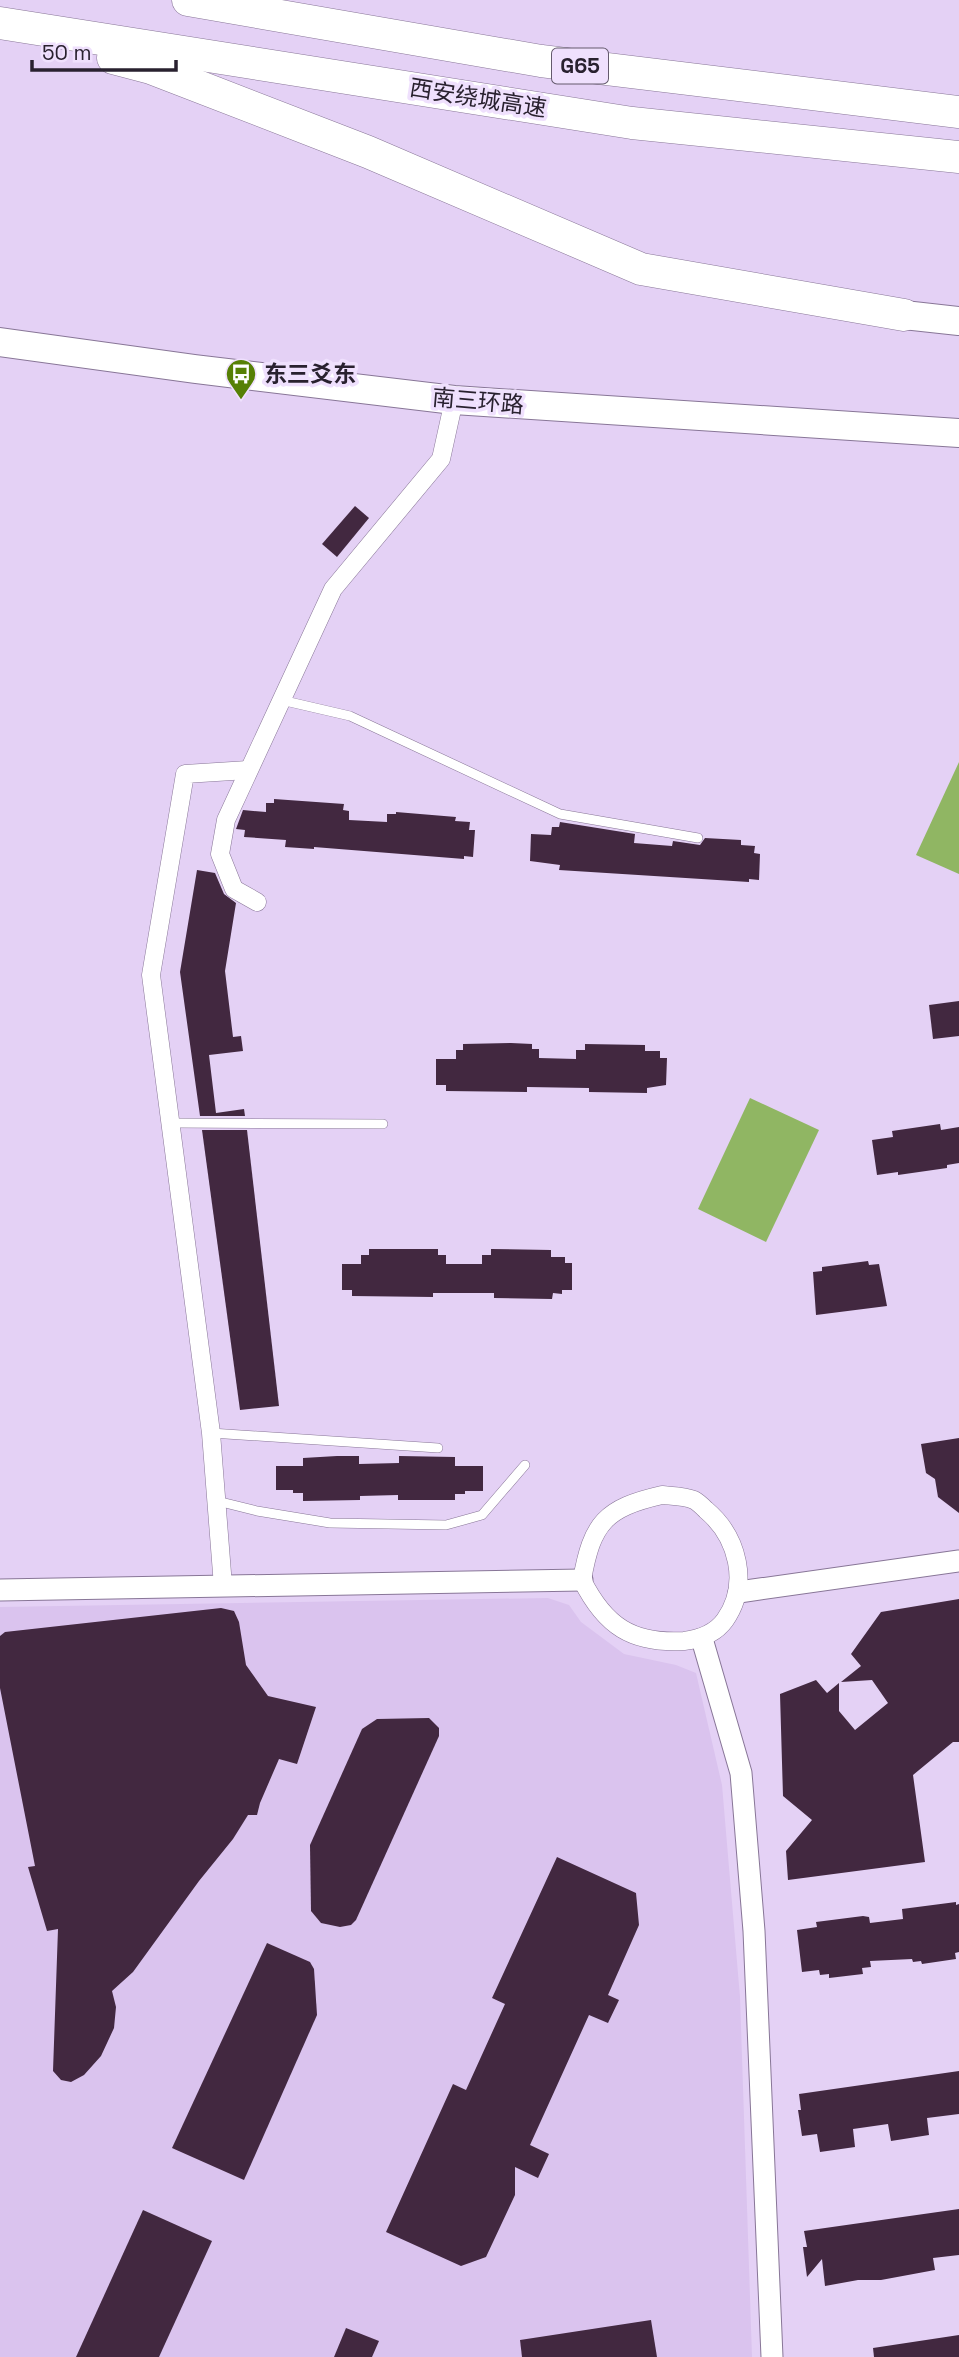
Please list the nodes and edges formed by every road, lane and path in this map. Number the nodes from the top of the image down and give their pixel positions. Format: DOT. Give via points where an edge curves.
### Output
graph roads {
  1 [pos="196,1"];
  2 [pos="0,23"];
  3 [pos="0,29"];
  4 [pos="959,112"];
  5 [pos="959,157"];
  6 [pos="904,315"];
  7 [pos="959,321"];
  8 [pos="0,342"];
  9 [pos="454,400"];
  10 [pos="959,433"];
  11 [pos="280,700"];
  12 [pos="248,770"];
  13 [pos="698,838"];
  14 [pos="257,902"];
  15 [pos="172,1124"];
  16 [pos="383,1124"];
  17 [pos="211,1433"];
  18 [pos="438,1448"];
  19 [pos="525,1465"];
  20 [pos="217,1501"];
  21 [pos="959,1561"];
  22 [pos="582,1580"];
  23 [pos="223,1586"];
  24 [pos="0,1590"];
  25 [pos="739,1592"];
  26 [pos="702,1639"];
  27 [pos="772,2357"];
  1 -- 4 [label="highway, 西安绕城高速 / G65" via="541,61"];
  2 -- 5 [label="highway, 西安绕城高速 / G65" via="632,122"];
  3 -- 6 [label="highway" via="151,68 368,152 640,269"];
  6 -- 7 [label="highway"];
  8 -- 9 [label="highway, 南三环路"];
  9 -- 10 [label="highway, 南三环路"];
  9 -- 11 [label="street" via="441,459 333,589"];
  11 -- 12 [label="street"];
  11 -- 13 [label="lane" via="350,716 560,814"];
  12 -- 14 [label="street" via="226,820 220,854 233,889"];
  12 -- 15 [label="street" via="185,774 151,975"];
  15 -- 16 [label="lane"];
  15 -- 17 [label="street"];
  17 -- 18 [label="lane"];
  17 -- 20 [label="street"];
  19 -- 20 [label="lane" via="482,1514 446,1525 330,1523"];
  20 -- 23 [label="street"];
  21 -- 25 [label="street"];
  22 -- 23 [label="street"];
  22 -- 25 [label="street" via="587,1552 615,1510 662,1495 694,1500 717,1520 734,1545"];
  22 -- 26 [label="street" via="600,1610 621,1629 644,1640"];
  23 -- 24 [label="street"];
  25 -- 26 [label="street" via="724,1622"];
  26 -- 27 [label="street" via="741,1773 754,1931"];
}
